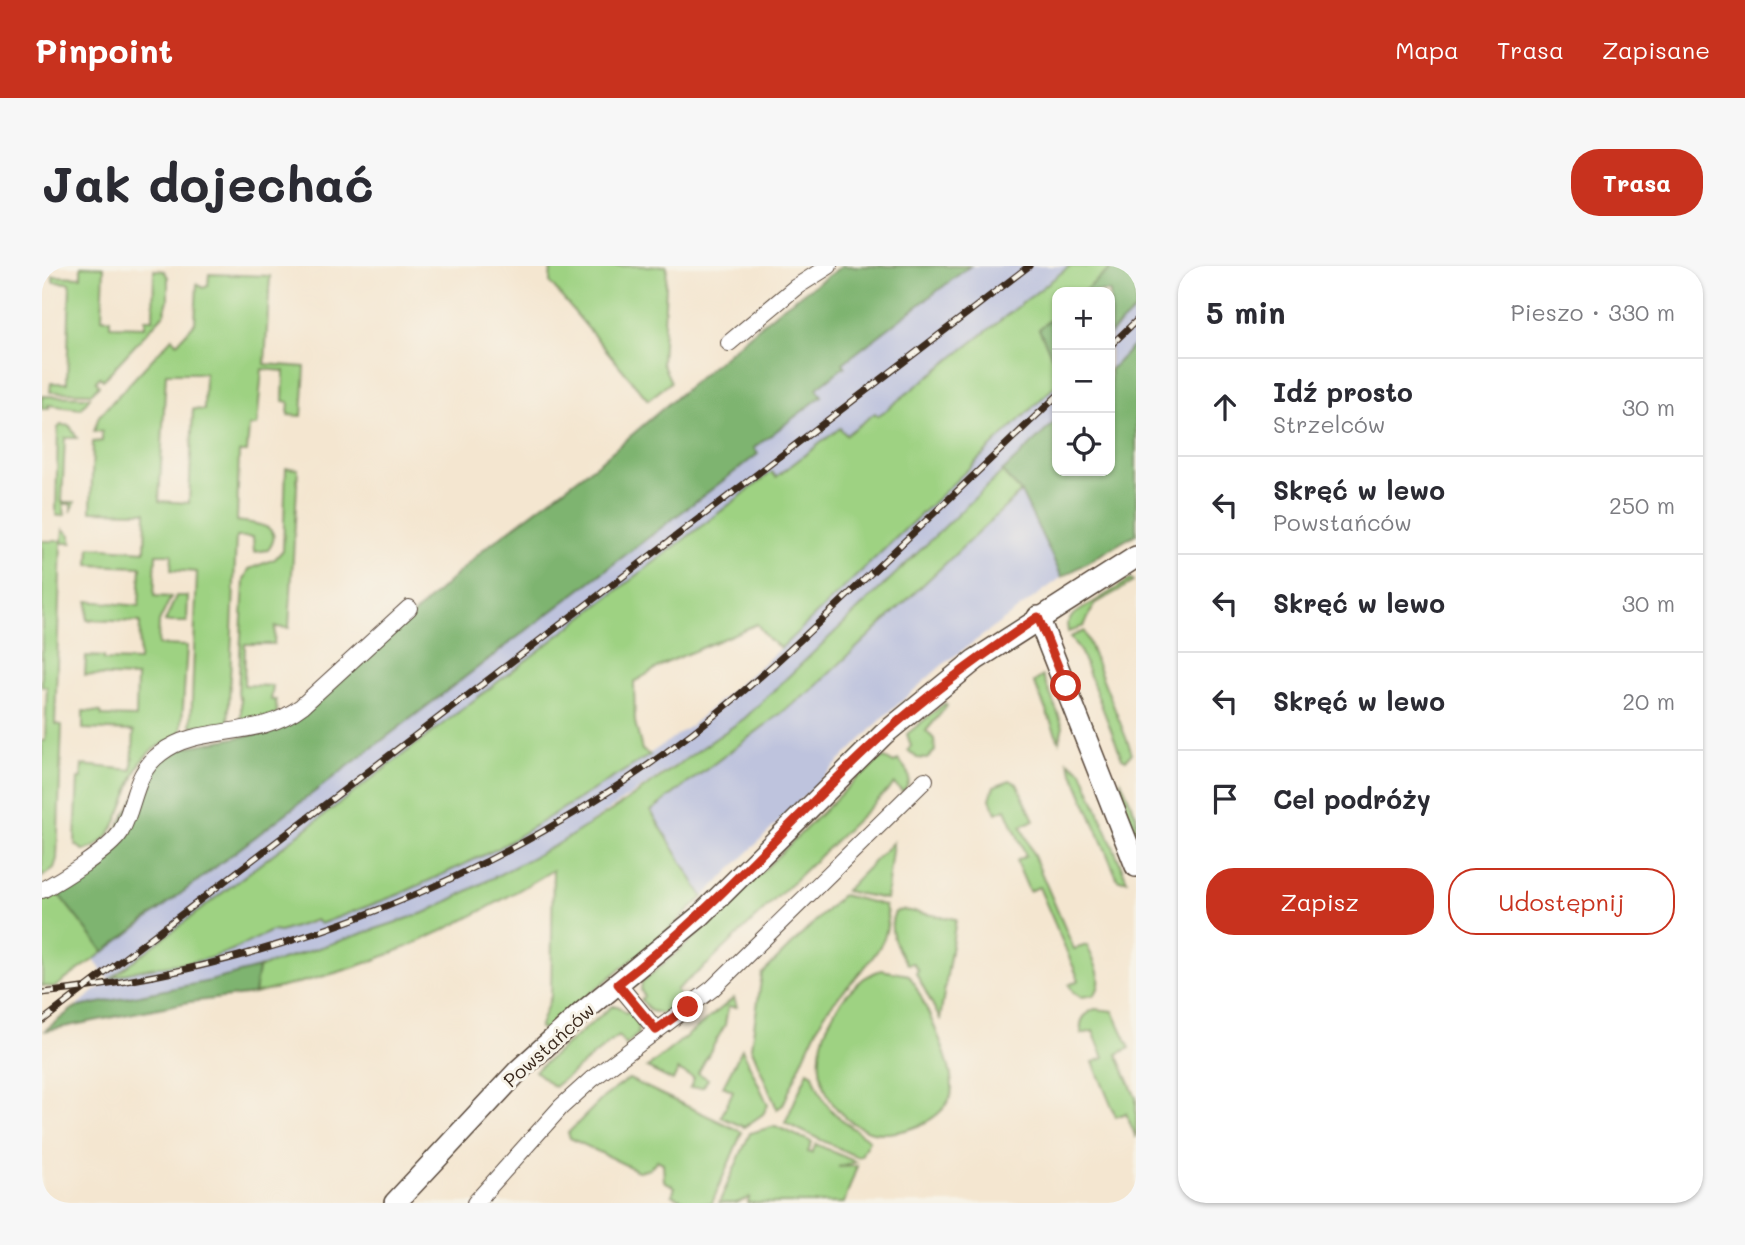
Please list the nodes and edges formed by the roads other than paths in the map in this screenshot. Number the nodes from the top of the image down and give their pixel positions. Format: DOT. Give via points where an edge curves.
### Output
graph roads {
  1 [pos="829,266"];
  2 [pos="729,343"];
  3 [pos="1136,557"];
  4 [pos="409,608"];
  5 [pos="1038,617"];
  6 [pos="925,779"];
  7 [pos="1136,866"];
  8 [pos="42,890"];
  9 [pos="618,984"];
  10 [pos="656,1030"];
  11 [pos="395,1203"];
  12 [pos="475,1203"];
  1 -- 2 [label="street"];
  3 -- 5 [label="street, Powstańców"];
  4 -- 8 [label="street" via="302,706 279,721 193,739 164,750 142,773 118,836"];
  5 -- 7 [label="street"];
  5 -- 9 [label="street, Powstańców" via="884,734 700,916"];
  6 -- 10 [label="street" via="719,982"];
  9 -- 10 [label="street"];
  9 -- 11 [label="street, Powstańców" via="519,1070"];
  10 -- 12 [label="street" via="561,1107"];
}
